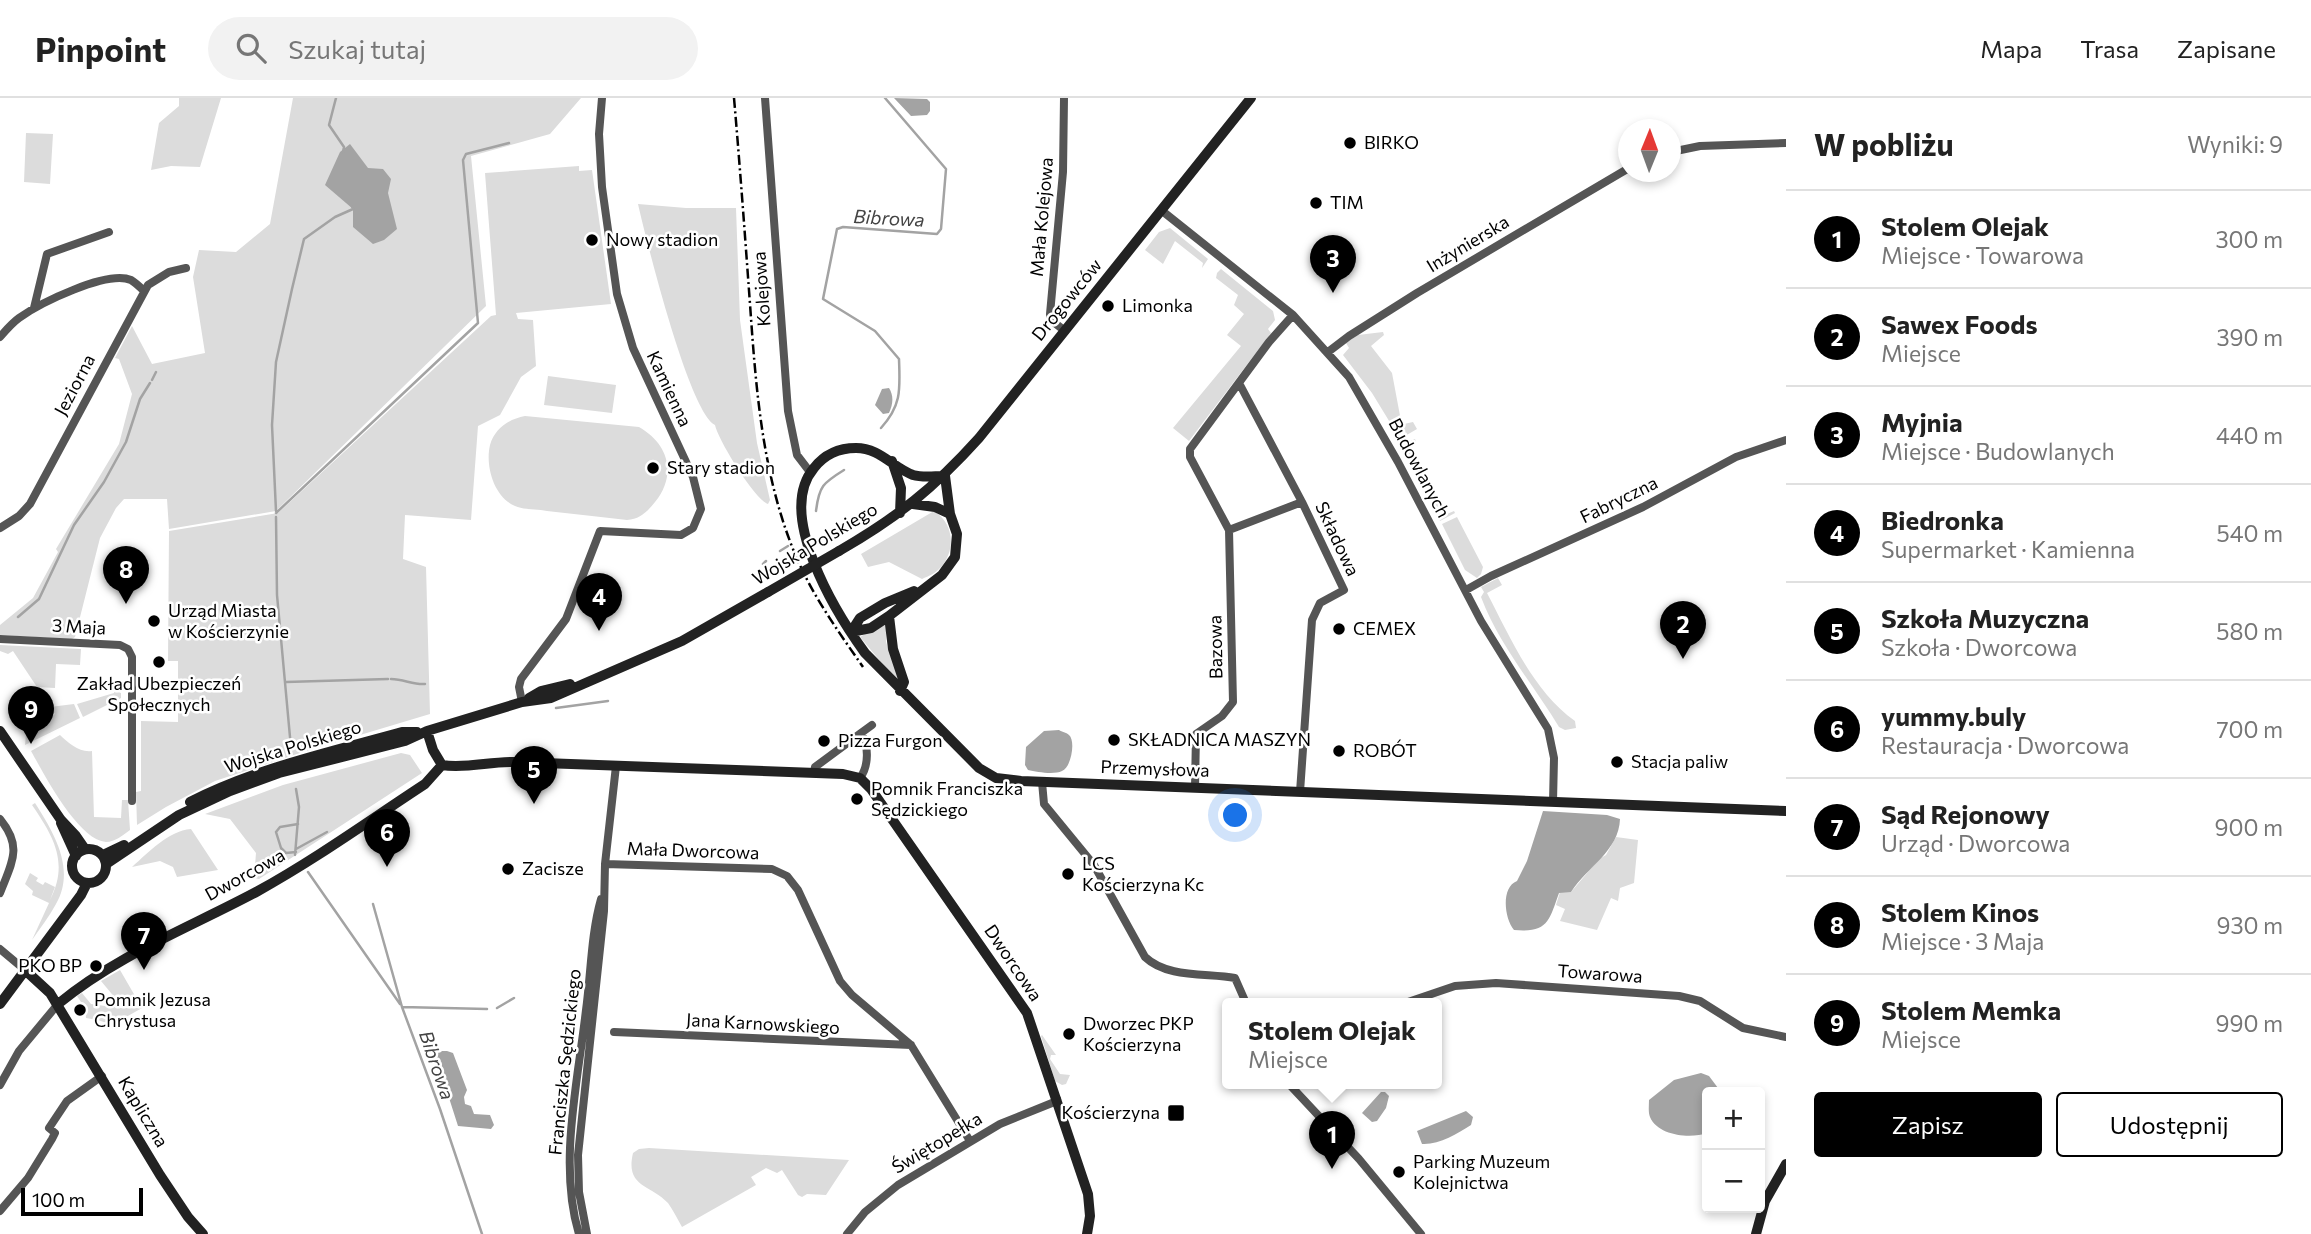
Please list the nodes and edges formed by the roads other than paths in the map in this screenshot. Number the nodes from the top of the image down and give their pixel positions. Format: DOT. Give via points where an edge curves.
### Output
graph roads {
  1 [pos="601,98"];
  2 [pos="765,98"];
  3 [pos="1064,98"];
  4 [pos="1251,98"];
  5 [pos="1786,143"];
  6 [pos="1681,150"];
  7 [pos="1618,174"];
  8 [pos="1161,210"];
  9 [pos="109,232"];
  10 [pos="186,268"];
  11 [pos="144,291"];
  12 [pos="34,308"];
  13 [pos="1293,315"];
  14 [pos="1065,331"];
  15 [pos="0,337"];
  16 [pos="1328,352"];
  17 [pos="1239,383"];
  18 [pos="1786,440"];
  19 [pos="892,461"];
  20 [pos="810,472"];
  21 [pos="945,476"];
  22 [pos="1302,502"];
  23 [pos="912,504"];
  24 [pos="900,513"];
  25 [pos="950,514"];
  26 [pos="0,528"];
  27 [pos="1229,530"];
  28 [pos="923,587"];
  29 [pos="1466,590"];
  30 [pos="889,616"];
  31 [pos="851,632"];
  32 [pos="0,639"];
  33 [pos="900,691"];
  34 [pos="522,702"];
  35 [pos="872,725"];
  36 [pos="0,730"];
  37 [pos="427,731"];
  38 [pos="861,733"];
  39 [pos="442,765"];
  40 [pos="616,766"];
  41 [pos="814,773"];
  42 [pos="860,778"];
  43 [pos="1042,782"];
  44 [pos="1195,788"];
  45 [pos="1300,792"];
  46 [pos="132,801"];
  47 [pos="1553,802"];
  48 [pos="1786,811"];
  49 [pos="0,819"];
  50 [pos="80,853"];
  51 [pos="104,860"];
  52 [pos="606,864"];
  53 [pos="83,881"];
  54 [pos="0,892"];
  55 [pos="603,893"];
  56 [pos="0,949"];
  57 [pos="25,970"];
  58 [pos="1244,998"];
  59 [pos="1420,998"];
  60 [pos="0,1004"];
  61 [pos="58,1004"];
  62 [pos="614,1032"];
  63 [pos="1786,1037"];
  64 [pos="911,1045"];
  65 [pos="102,1076"];
  66 [pos="0,1085"];
  67 [pos="1294,1089"];
  68 [pos="1057,1099"];
  69 [pos="970,1141"];
  70 [pos="1786,1164"];
  71 [pos="0,1211"];
  72 [pos="203,1234"];
  73 [pos="579,1234"];
  74 [pos="587,1234"];
  75 [pos="847,1234"];
  76 [pos="1087,1234"];
  77 [pos="1422,1234"];
  78 [pos="1756,1234"];
  1 -- 34 [label="street, Kamienna" via="601,187 617,294 633,348 693,477 701,509 693,527 681,535 600,531 566,619 521,679"];
  2 -- 20 [label="street, Kolejowa" via="788,411 797,455"];
  3 -- 14 [label="street, Mała Kolejowa" via="1063,172 1050,314"];
  4 -- 8 [label="main road, Drogowców"];
  5 -- 6 [label="street"];
  7 -- 16 [label="street, Inżynierska" via="1464,264"];
  8 -- 13 [label="street, Budowlanych"];
  8 -- 14 [label="main road, Drogowców"];
  9 -- 12 [label="street" via="47,254"];
  10 -- 11 [label="street, Jeziorna" via="154,280"];
  11 -- 12 [label="street" via="131,280 107,280"];
  11 -- 26 [label="street, Jeziorna" via="30,504"];
  12 -- 15 [label="street"];
  13 -- 16 [label="street, Budowlanych"];
  13 -- 17 [label="street, Bazowa"];
  14 -- 21 [label="main road, Drogowców"];
  16 -- 29 [label="street, Budowlanych" via="1367,405"];
  17 -- 22 [label="street, Składowa"];
  17 -- 27 [label="street, Bazowa" via="1193,442 1189,457"];
  18 -- 29 [label="street, Fabryczna" via="1736,457 1643,507"];
  19 -- 20 [label="main road" via="872,451 846,449 823,459"];
  19 -- 21 [label="main road" via="911,474"];
  19 -- 24 [label="main road" via="901,488"];
  20 -- 31 [label="main road, Przemysłowa" via="800,504 804,530"];
  21 -- 23 [label="main road, Drogowców"];
  21 -- 25 [label="main road"];
  22 -- 27 [label="street"];
  22 -- 45 [label="street, Składowa" via="1344,590 1320,603 1312,620"];
  23 -- 24 [label="main road, Drogowców"];
  23 -- 25 [label="main road"];
  24 -- 34 [label="main road, Wojska Polskiego, bridge" via="682,641 596,678 541,691"];
  25 -- 28 [label="main road" via="957,534 955,557 942,575"];
  27 -- 44 [label="street, Bazowa" via="1233,702 1196,734"];
  28 -- 30 [label="main road"];
  28 -- 31 [label="main road" via="860,618"];
  29 -- 47 [label="street, Budowlanych" via="1548,729 1554,758"];
  30 -- 31 [label="main road" via="871,628"];
  30 -- 33 [label="main road" via="904,682"];
  31 -- 33 [label="main road, Przemysłowa"];
  32 -- 46 [label="street, 3 Maja" via="128,649 132,657"];
  33 -- 43 [label="main road, Przemysłowa" via="979,768 996,778"];
  34 -- 37 [label="main road, Wojska Polskiego"];
  35 -- 38 [label="street"];
  36 -- 50 [label="main road"];
  37 -- 39 [label="main road"];
  37 -- 51 [label="main road, Wojska Polskiego" via="230,791"];
  38 -- 41 [label="street" via="814,768"];
  38 -- 42 [label="street" via="866,740 866,768"];
  39 -- 40 [label="main road" via="502,761"];
  39 -- 61 [label="main road, Dworcowa" via="425,784 274,882 135,954"];
  40 -- 41 [label="main road"];
  40 -- 52 [label="street, Franciszka Sędzickiego"];
  41 -- 42 [label="main road"];
  42 -- 68 [label="main road, Dworcowa" via="1027,1013"];
  43 -- 44 [label="main road, Przemysłowa"];
  43 -- 58 [label="street" via="1044,804 1094,865 1145,957 1169,970 1235,978"];
  44 -- 45 [label="main road, Przemysłowa"];
  45 -- 47 [label="main road, Przemysłowa"];
  47 -- 48 [label="main road, Przemysłowa"];
  49 -- 54 [label="street" via="15,851"];
  50 -- 51 [label="main road" via="95,850"];
  50 -- 53 [label="main road" via="73,868"];
  51 -- 53 [label="main road" via="101,878"];
  52 -- 55 [label="street, Franciszka Sędzickiego"];
  52 -- 64 [label="street, Mała Dworcowa" via="772,869 787,876 798,890 839,981"];
  53 -- 57 [label="main road" via="70,909"];
  55 -- 73 [label="street, Franciszka Sędzickiego" via="570,1156"];
  55 -- 74 [label="street, Franciszka Sędzickiego" via="578,1155"];
  56 -- 57 [label="street"];
  57 -- 60 [label="main road"];
  57 -- 61 [label="main road, Kapliczna"];
  59 -- 63 [label="street, Towarowa" via="1455,986 1496,983 1679,996 1700,1001 1743,1028"];
  61 -- 65 [label="main road, Kapliczna"];
  61 -- 66 [label="street" via="19,1051"];
  62 -- 64 [label="street, Jana Karnowskiego"];
  64 -- 69 [label="street, Mała Dworcowa"];
  65 -- 71 [label="street" via="68,1101 49,1128 55,1133 28,1178"];
  65 -- 72 [label="main road, Kapliczna" via="167,1186"];
  67 -- 77 [label="street"];
  68 -- 69 [label="street, Świętopełka"];
  68 -- 76 [label="main road, Dworcowa" via="1088,1194"];
  69 -- 75 [label="street, Świętopełka" via="887,1192"];
  70 -- 78 [label="main road" via="1765,1201"];
}
